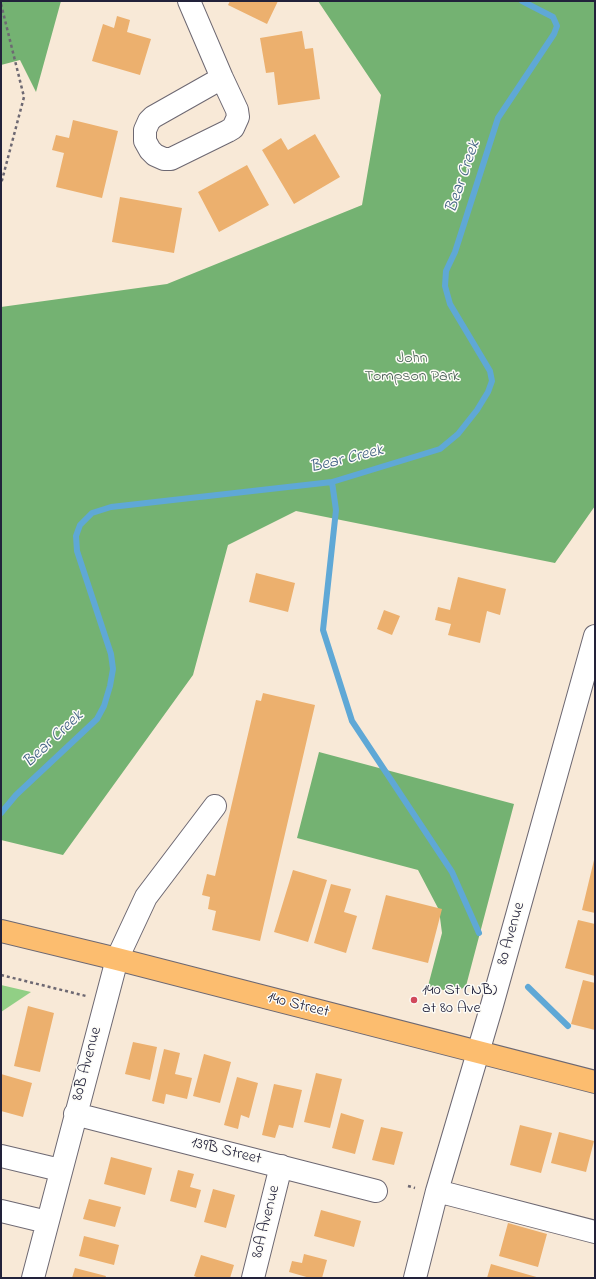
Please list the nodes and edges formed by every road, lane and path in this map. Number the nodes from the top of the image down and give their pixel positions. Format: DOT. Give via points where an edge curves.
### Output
graph roads {
  1 [pos="189,1"];
  2 [pos="1,4"];
  3 [pos="222,78"];
  4 [pos="1,184"];
  5 [pos="595,636"];
  6 [pos="215,806"];
  7 [pos="1,931"];
  8 [pos="117,958"];
  9 [pos="1,975"];
  10 [pos="78,994"];
  11 [pos="478,1052"];
  12 [pos="595,1082"];
  13 [pos="75,1114"];
  14 [pos="1,1156"];
  15 [pos="281,1166"];
  16 [pos="60,1170"];
  17 [pos="408,1186"];
  18 [pos="415,1188"];
  19 [pos="437,1190"];
  20 [pos="376,1191"];
  21 [pos="1,1210"];
  22 [pos="47,1222"];
  23 [pos="595,1232"];
  24 [pos="33,1278"];
  25 [pos="253,1278"];
  26 [pos="415,1278"];
  1 -- 3 [label="street"];
  2 -- 4 [label="path" via="24,97"];
  5 -- 11 [label="street, 80 Avenue"];
  6 -- 8 [label="street, 80B Avenue" via="146,897"];
  7 -- 8 [label="main road, 140 Street"];
  8 -- 11 [label="main road, 140 Street"];
  8 -- 13 [label="street, 80B Avenue"];
  9 -- 10 [label="path"];
  11 -- 12 [label="main road, 140 Street"];
  11 -- 19 [label="street, 80 Avenue"];
  13 -- 15 [label="street, 139B Street"];
  13 -- 16 [label="street, 80B Avenue"];
  14 -- 16 [label="street"];
  15 -- 20 [label="street, 139B Street"];
  15 -- 25 [label="street, 80A Avenue"];
  16 -- 22 [label="street, 80B Avenue"];
  17 -- 18 [label="path"];
  19 -- 23 [label="street"];
  19 -- 26 [label="street, 80 Avenue"];
  21 -- 22 [label="street"];
  22 -- 24 [label="street, 80B Avenue"];
}
